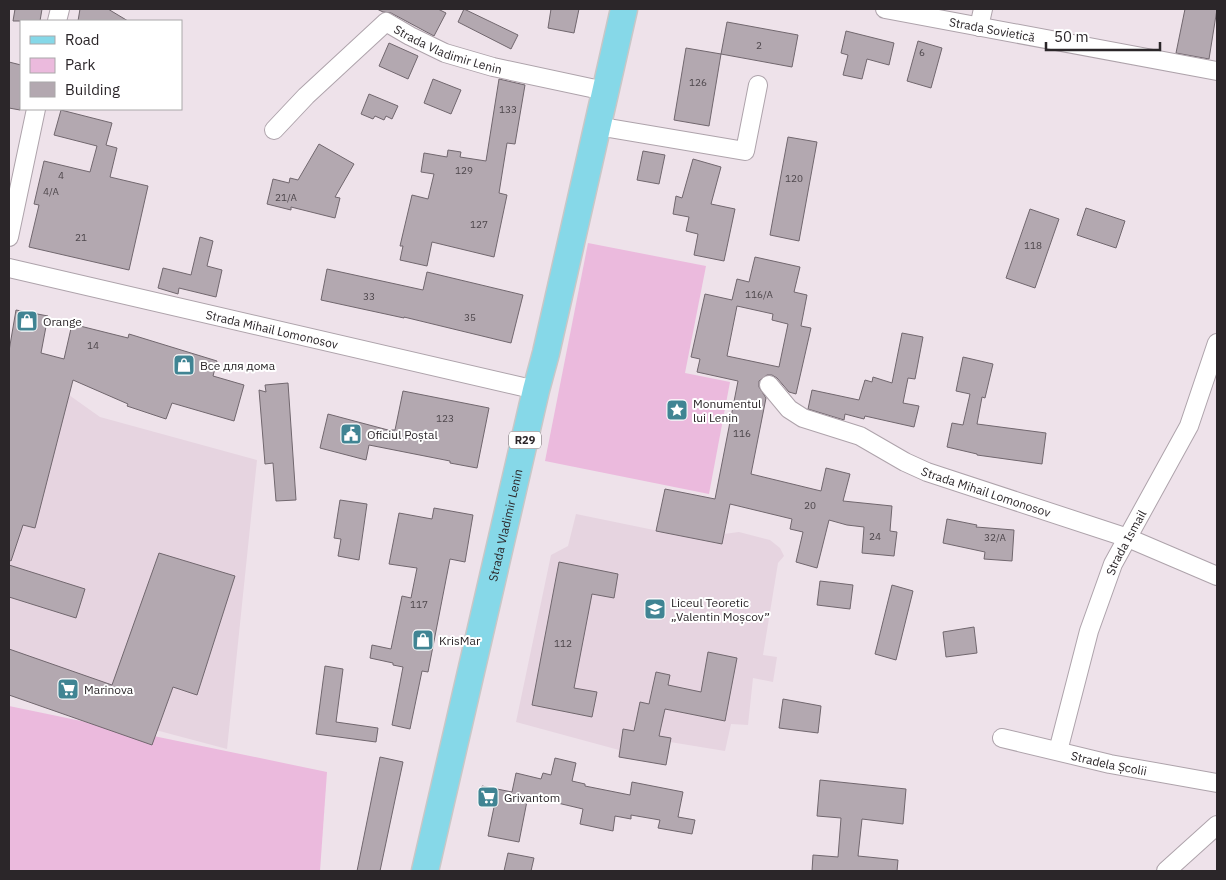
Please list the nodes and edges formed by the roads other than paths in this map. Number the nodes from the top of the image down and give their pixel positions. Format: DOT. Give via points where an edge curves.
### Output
graph roads {
  1 [pos="624,9"];
  2 [pos="885,9"];
  3 [pos="983,9"];
  4 [pos="979,27"];
  5 [pos="1217,71"];
  6 [pos="758,85"];
  7 [pos="605,91"];
  8 [pos="36,110"];
  9 [pos="597,126"];
  10 [pos="274,130"];
  11 [pos="9,237"];
  12 [pos="9,268"];
  13 [pos="1217,343"];
  14 [pos="769,385"];
  15 [pos="536,390"];
  16 [pos="1128,538"];
  17 [pos="1217,576"];
  18 [pos="1002,738"];
  19 [pos="1058,751"];
  20 [pos="1217,783"];
  21 [pos="1217,825"];
  22 [pos="425,871"];
  23 [pos="1166,871"];
  1 -- 7 [label="main road, Strada Vladimir Lenin / R29"];
  2 -- 4 [label="street, Strada Sovietică"];
  3 -- 4 [label="street"];
  4 -- 5 [label="street, Strada Sovietică"];
  6 -- 9 [label="street" via="745,151"];
  7 -- 9 [label="main road, Strada Vladimir Lenin / R29"];
  7 -- 10 [label="street, Strada Vladimir Lenin" via="445,53 386,22"];
  8 -- 11 [label="street"];
  9 -- 15 [label="main road, Strada Vladimir Lenin / R29"];
  12 -- 15 [label="street, Strada Mihail Lomonosov"];
  13 -- 16 [label="street, Strada Ismail" via="1189,426"];
  14 -- 16 [label="street, Strada Mihail Lomonosov" via="789,409 803,418 860,436 927,472"];
  15 -- 22 [label="main road, Strada Vladimir Lenin / R29"];
  16 -- 17 [label="street, Strada Mihail Lomonosov"];
  16 -- 19 [label="street, Strada Ismail" via="1113,564 1089,631"];
  18 -- 19 [label="street, Stradela Școlii"];
  19 -- 20 [label="street, Stradela Școlii"];
  21 -- 23 [label="street"];
}
